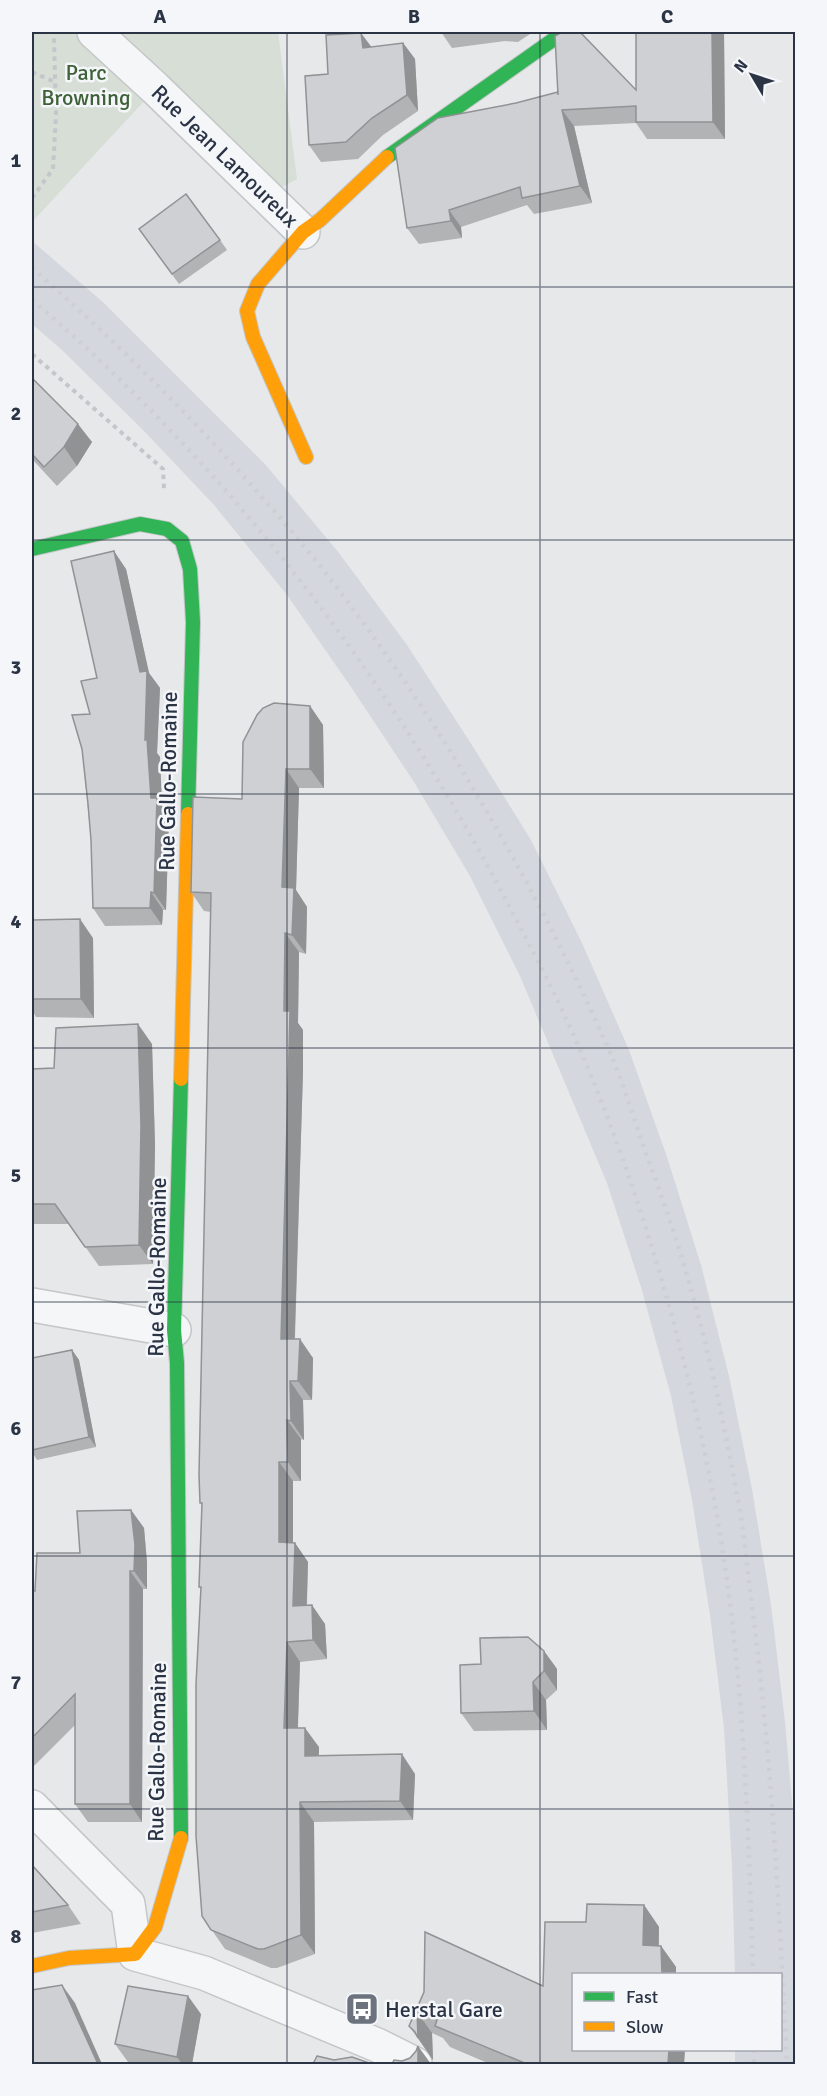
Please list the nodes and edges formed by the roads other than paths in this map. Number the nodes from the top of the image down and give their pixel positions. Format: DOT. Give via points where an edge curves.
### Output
graph roads {
  1 [pos="94,32"];
  2 [pos="564,32"];
  3 [pos="303,232"];
  4 [pos="306,457"];
  5 [pos="32,549"];
  6 [pos="32,1305"];
  7 [pos="174,1330"];
  8 [pos="32,1808"];
  9 [pos="135,1954"];
  10 [pos="32,1966"];
  11 [pos="415,2064"];
  1 -- 3 [label="street, Rue Jean Lamoureux"];
  2 -- 3 [label="street, Rue Jean Lamoureux" via="394,150"];
  3 -- 4 [label="street, Rue Jean Lamoureux" via="258,284 247,311 253,337"];
  5 -- 7 [label="street, Rue Gallo-Romaine" via="140,524 166,529 182,540 190,569 193,622"];
  6 -- 7 [label="street"];
  7 -- 9 [label="street, Rue Gallo-Romaine" via="182,1836 155,1928"];
  8 -- 9 [label="street" via="128,1904"];
  9 -- 10 [label="street" via="69,1958"];
  9 -- 11 [label="street" via="204,1973"];
}
